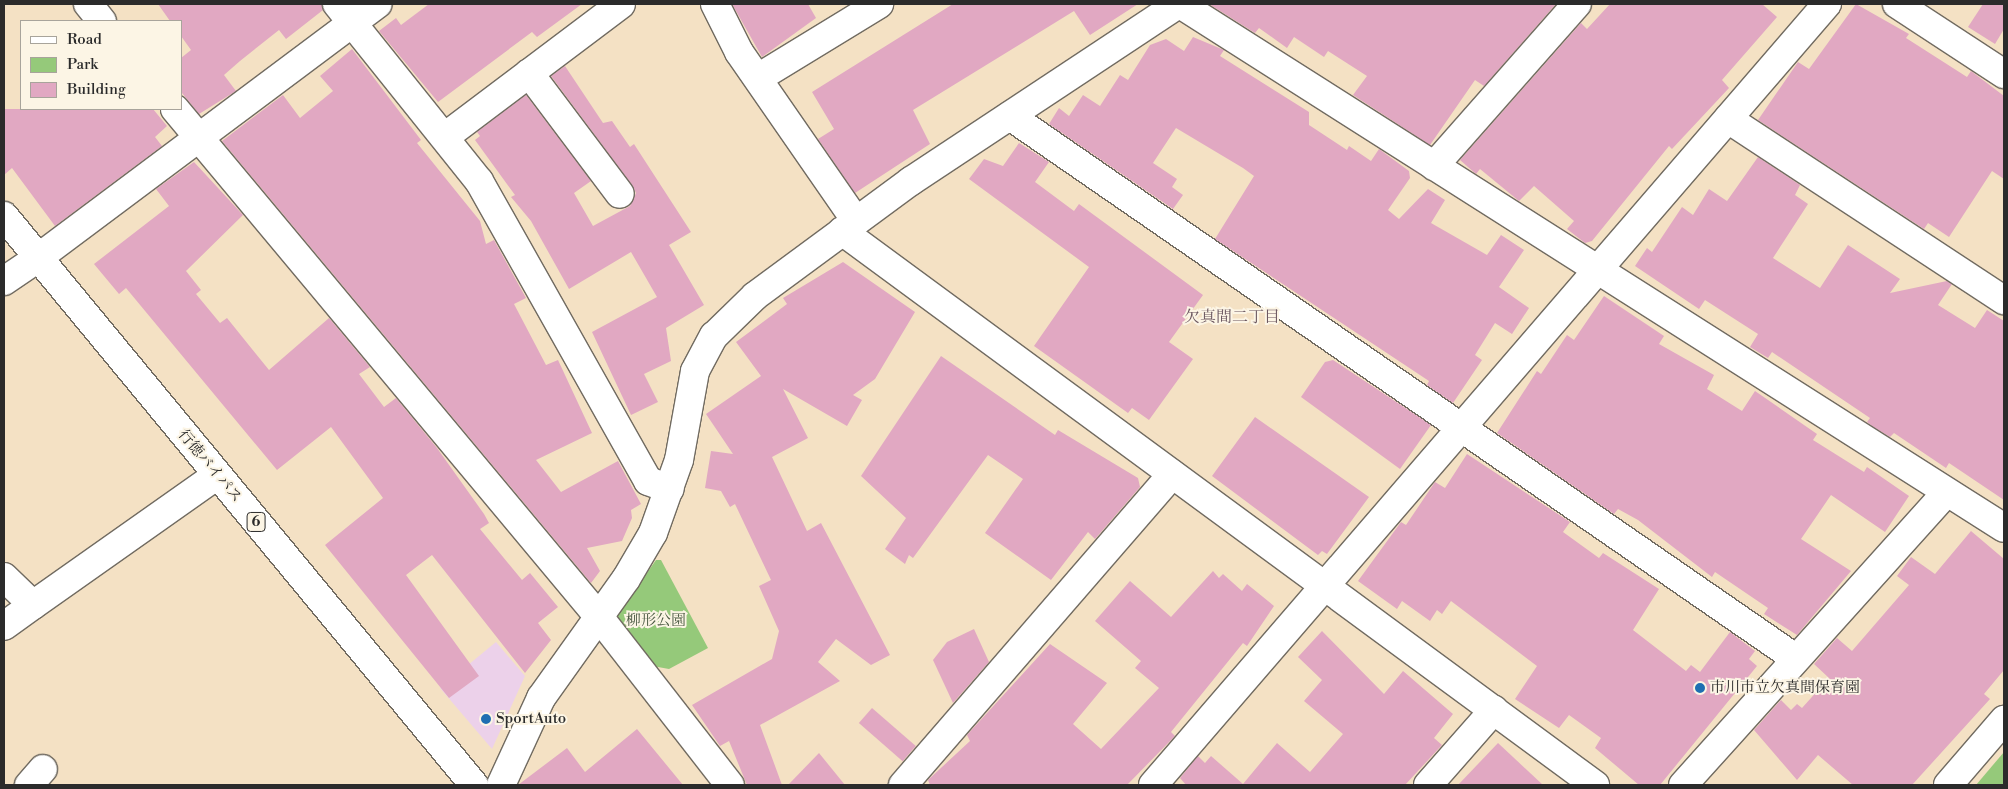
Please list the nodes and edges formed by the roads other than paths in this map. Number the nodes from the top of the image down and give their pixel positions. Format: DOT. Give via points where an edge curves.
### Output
graph roads {
  1 [pos="88,4"];
  2 [pos="378,4"];
  3 [pos="621,4"];
  4 [pos="715,4"];
  5 [pos="879,4"];
  6 [pos="1179,4"];
  7 [pos="1577,4"];
  8 [pos="1827,4"];
  9 [pos="1897,4"];
  10 [pos="345,13"];
  11 [pos="101,20"];
  12 [pos="529,74"];
  13 [pos="2004,74"];
  14 [pos="758,78"];
  15 [pos="176,110"];
  16 [pos="1010,116"];
  17 [pos="1728,119"];
  18 [pos="446,136"];
  19 [pos="199,138"];
  20 [pos="1434,166"];
  21 [pos="620,194"];
  22 [pos="4,216"];
  23 [pos="849,226"];
  24 [pos="38,258"];
  25 [pos="1597,270"];
  26 [pos="4,281"];
  27 [pos="2004,300"];
  28 [pos="1460,426"];
  29 [pos="1172,474"];
  30 [pos="217,475"];
  31 [pos="670,489"];
  32 [pos="1947,492"];
  33 [pos="2004,528"];
  34 [pos="4,577"];
  35 [pos="1324,586"];
  36 [pos="33,605"];
  37 [pos="599,617"];
  38 [pos="4,626"];
  39 [pos="1795,658"];
  40 [pos="1494,710"];
  41 [pos="2004,720"];
  42 [pos="474,785"];
  43 [pos="501,785"];
  44 [pos="730,785"];
  45 [pos="903,785"];
  46 [pos="1153,785"];
  47 [pos="1428,785"];
  48 [pos="1595,785"];
  49 [pos="1683,785"];
  50 [pos="1948,785"];
  1 -- 11 [label="street"];
  2 -- 10 [label="street"];
  3 -- 12 [label="street"];
  4 -- 14 [label="street"];
  5 -- 14 [label="street"];
  6 -- 16 [label="street"];
  6 -- 20 [label="street"];
  7 -- 20 [label="street"];
  8 -- 17 [label="street"];
  9 -- 13 [label="street"];
  10 -- 18 [label="street"];
  10 -- 19 [label="street"];
  12 -- 18 [label="street"];
  12 -- 21 [label="street"];
  14 -- 23 [label="street"];
  15 -- 19 [label="street"];
  16 -- 23 [label="street"];
  16 -- 28 [label="street"];
  17 -- 25 [label="street"];
  17 -- 27 [label="street"];
  18 -- 31 [label="street" via="479,181 648,481"];
  19 -- 24 [label="street"];
  19 -- 37 [label="street"];
  20 -- 25 [label="street"];
  22 -- 24 [label="street, 行徳バイパス / 6"];
  23 -- 29 [label="street"];
  23 -- 31 [label="street" via="755,296 706,346 690,389 682,448"];
  24 -- 26 [label="street"];
  24 -- 30 [label="street, 行徳バイパス / 6"];
  25 -- 28 [label="street"];
  25 -- 32 [label="street"];
  28 -- 35 [label="street"];
  28 -- 39 [label="street"];
  29 -- 35 [label="street"];
  29 -- 45 [label="street"];
  30 -- 36 [label="street"];
  30 -- 42 [label="street, 行徳バイパス / 6"];
  31 -- 37 [label="street" via="642,554"];
  32 -- 33 [label="street"];
  32 -- 39 [label="street"];
  34 -- 36 [label="street"];
  35 -- 40 [label="street"];
  35 -- 46 [label="street"];
  36 -- 38 [label="street"];
  37 -- 43 [label="street" via="541,698"];
  37 -- 44 [label="street"];
  39 -- 49 [label="street"];
  40 -- 47 [label="street"];
  40 -- 48 [label="street"];
  41 -- 50 [label="street"];
}
